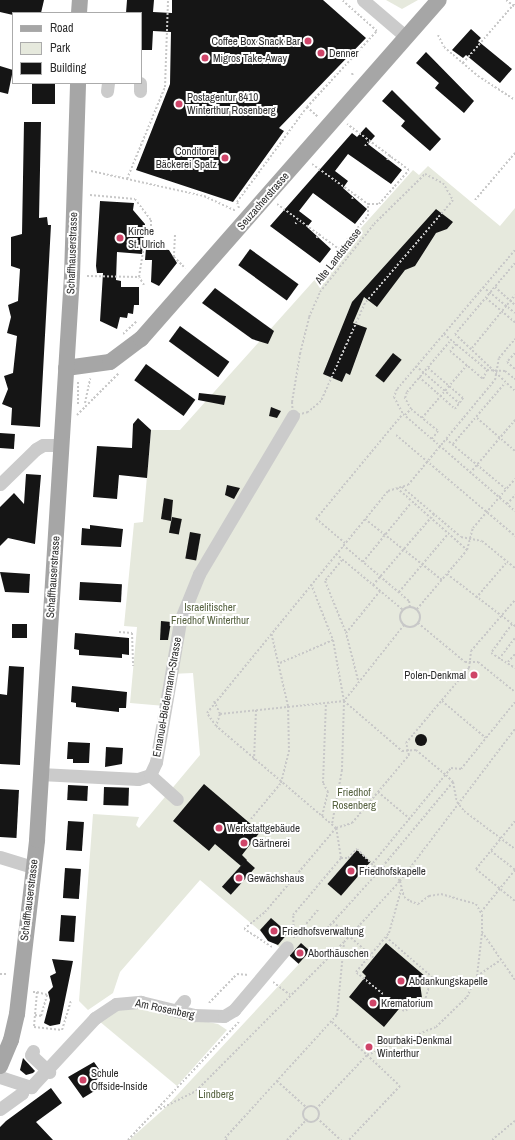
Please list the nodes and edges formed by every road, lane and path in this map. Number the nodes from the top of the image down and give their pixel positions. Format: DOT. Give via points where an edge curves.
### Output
graph roads {
  1 [pos="80,0"];
  2 [pos="168,0"];
  3 [pos="342,0"];
  4 [pos="363,0"];
  5 [pos="439,0"];
  6 [pos="506,0"];
  7 [pos="515,3"];
  8 [pos="514,6"];
  9 [pos="80,12"];
  10 [pos="438,35"];
  11 [pos="405,36"];
  12 [pos="463,63"];
  13 [pos="78,84"];
  14 [pos="515,100"];
  15 [pos="307,107"];
  16 [pos="318,117"];
  17 [pos="345,122"];
  18 [pos="368,142"];
  19 [pos="366,146"];
  20 [pos="515,153"];
  21 [pos="391,155"];
  22 [pos="387,160"];
  23 [pos="309,162"];
  24 [pos="91,171"];
  25 [pos="127,179"];
  26 [pos="333,181"];
  27 [pos="330,185"];
  28 [pos="355,194"];
  29 [pos="90,195"];
  30 [pos="352,199"];
  31 [pos="475,200"];
  32 [pos="274,201"];
  33 [pos="368,204"];
  34 [pos="230,208"];
  35 [pos="240,213"];
  36 [pos="298,221"];
  37 [pos="295,224"];
  38 [pos="151,234"];
  39 [pos="320,234"];
  40 [pos="175,235"];
  41 [pos="145,238"];
  42 [pos="316,238"];
  43 [pos="515,250"];
  44 [pos="515,263"];
  45 [pos="189,271"];
  46 [pos="87,276"];
  47 [pos="139,277"];
  48 [pos="144,285"];
  49 [pos="483,287"];
  50 [pos="495,287"];
  51 [pos="490,293"];
  52 [pos="515,295"];
  53 [pos="486,298"];
  54 [pos="510,301"];
  55 [pos="515,305"];
  56 [pos="506,306"];
  57 [pos="502,311"];
  58 [pos="515,313"];
  59 [pos="140,319"];
  60 [pos="515,322"];
  61 [pos="444,334"];
  62 [pos="120,337"];
  63 [pos="515,339"];
  64 [pos="451,340"];
  65 [pos="456,344"];
  66 [pos="472,348"];
  67 [pos="515,353"];
  68 [pos="467,365"];
  69 [pos="416,366"];
  70 [pos="427,367"];
  71 [pos="66,368"];
  72 [pos="125,368"];
  73 [pos="515,369"];
  74 [pos="487,370"];
  75 [pos="497,370"];
  76 [pos="423,372"];
  77 [pos="419,377"];
  78 [pos="90,379"];
  79 [pos="515,379"];
  80 [pos="505,383"];
  81 [pos="449,386"];
  82 [pos="445,391"];
  83 [pos="515,391"];
  84 [pos="440,396"];
  85 [pos="85,404"];
  86 [pos="459,404"];
  87 [pos="411,409"];
  88 [pos="404,415"];
  89 [pos="76,416"];
  90 [pos="293,416"];
  91 [pos="422,418"];
  92 [pos="477,418"];
  93 [pos="515,420"];
  94 [pos="396,435"];
  95 [pos="500,438"];
  96 [pos="432,439"];
  97 [pos="446,439"];
  98 [pos="453,444"];
  99 [pos="61,445"];
  100 [pos="439,447"];
  101 [pos="515,450"];
  102 [pos="427,461"];
  103 [pos="477,465"];
  104 [pos="470,473"];
  105 [pos="515,479"];
  106 [pos="0,484"];
  107 [pos="402,487"];
  108 [pos="397,488"];
  109 [pos="506,489"];
  110 [pos="515,495"];
  111 [pos="499,498"];
  112 [pos="411,503"];
  113 [pos="507,504"];
  114 [pos="515,511"];
  115 [pos="487,512"];
  116 [pos="434,514"];
  117 [pos="365,519"];
  118 [pos="430,519"];
  119 [pos="448,534"];
  120 [pos="385,536"];
  121 [pos="515,536"];
  122 [pos="471,538"];
  123 [pos="344,544"];
  124 [pos="404,550"];
  125 [pos="467,550"];
  126 [pos="336,554"];
  127 [pos="343,560"];
  128 [pos="363,562"];
  129 [pos="507,562"];
  130 [pos="422,564"];
  131 [pos="515,568"];
  132 [pos="447,574"];
  133 [pos="380,577"];
  134 [pos="442,580"];
  135 [pos="311,584"];
  136 [pos="373,585"];
  137 [pos="380,591"];
  138 [pos="399,592"];
  139 [pos="476,598"];
  140 [pos="515,600"];
  141 [pos="410,607"];
  142 [pos="403,610"];
  143 [pos="417,610"];
  144 [pos="499,617"];
  145 [pos="418,623"];
  146 [pos="512,624"];
  147 [pos="404,625"];
  148 [pos="515,626"];
  149 [pos="119,632"];
  150 [pos="271,632"];
  151 [pos="346,632"];
  152 [pos="515,638"];
  153 [pos="333,640"];
  154 [pos="514,642"];
  155 [pos="515,654"];
  156 [pos="499,659"];
  157 [pos="470,662"];
  158 [pos="280,663"];
  159 [pos="508,663"];
  160 [pos="133,666"];
  161 [pos="515,668"];
  162 [pos="358,680"];
  163 [pos="515,692"];
  164 [pos="214,701"];
  165 [pos="344,701"];
  166 [pos="442,701"];
  167 [pos="515,702"];
  168 [pos="326,703"];
  169 [pos="288,706"];
  170 [pos="256,710"];
  171 [pos="220,714"];
  172 [pos="216,726"];
  173 [pos="515,729"];
  174 [pos="486,738"];
  175 [pos="408,751"];
  176 [pos="254,760"];
  177 [pos="40,774"];
  178 [pos="150,775"];
  179 [pos="446,775"];
  180 [pos="453,782"];
  181 [pos="281,783"];
  182 [pos="378,792"];
  183 [pos="177,799"];
  184 [pos="457,802"];
  185 [pos="322,816"];
  186 [pos="410,818"];
  187 [pos="251,819"];
  188 [pos="515,822"];
  189 [pos="332,824"];
  190 [pos="336,828"];
  191 [pos="502,838"];
  192 [pos="515,849"];
  193 [pos="491,851"];
  194 [pos="0,857"];
  195 [pos="341,858"];
  196 [pos="373,863"];
  197 [pos="383,866"];
  198 [pos="33,867"];
  199 [pos="515,870"];
  200 [pos="379,871"];
  201 [pos="400,881"];
  202 [pos="500,889"];
  203 [pos="401,890"];
  204 [pos="515,901"];
  205 [pos="319,909"];
  206 [pos="481,912"];
  207 [pos="333,922"];
  208 [pos="482,932"];
  209 [pos="296,936"];
  210 [pos="349,936"];
  211 [pos="386,937"];
  212 [pos="263,939"];
  213 [pos="344,942"];
  214 [pos="287,947"];
  215 [pos="371,955"];
  216 [pos="374,958"];
  217 [pos="499,961"];
  218 [pos="0,974"];
  219 [pos="7,974"];
  220 [pos="477,976"];
  221 [pos="515,980"];
  222 [pos="266,982"];
  223 [pos="32,991"];
  224 [pos="121,991"];
  225 [pos="37,992"];
  226 [pos="383,994"];
  227 [pos="290,995"];
  228 [pos="71,1000"];
  229 [pos="116,1004"];
  230 [pos="400,1008"];
  231 [pos="35,1015"];
  232 [pos="194,1015"];
  233 [pos="240,1020"];
  234 [pos="332,1022"];
  235 [pos="228,1028"];
  236 [pos="231,1031"];
  237 [pos="33,1051"];
  238 [pos="367,1055"];
  239 [pos="0,1066"];
  240 [pos="49,1072"];
  241 [pos="0,1077"];
  242 [pos="277,1081"];
  243 [pos="24,1087"];
  244 [pos="306,1108"];
  245 [pos="0,1109"];
  246 [pos="160,1109"];
  247 [pos="316,1109"];
  248 [pos="317,1118"];
  249 [pos="307,1119"];
  250 [pos="515,1121"];
  251 [pos="128,1140"];
  252 [pos="227,1140"];
  253 [pos="287,1140"];
  254 [pos="341,1140"];
  255 [pos="349,1140"];
  256 [pos="492,1140"];
  1 -- 9 [label="main road"];
  2 -- 25 [label="path" via="165,87"];
  3 -- 15 [label="path" via="377,31"];
  4 -- 11 [label="street"];
  5 -- 11 [label="main road, Seuzacherstrasse"];
  6 -- 8 [label="path"];
  7 -- 8 [label="path"];
  8 -- 12 [label="path"];
  10 -- 12 [label="path" via="444,47"];
  11 -- 71 [label="main road, Seuzacherstrasse" via="141,339 110,362"];
  12 -- 14 [label="path"];
  13 -- 71 [label="main road, Schaffhauserstrasse"];
  15 -- 16 [label="path"];
  15 -- 35 [label="path" via="238,202"];
  17 -- 18 [label="path"];
  18 -- 19 [label="path"];
  18 -- 21 [label="path" via="371,139"];
  20 -- 31 [label="path"];
  21 -- 22 [label="path"];
  21 -- 33 [label="path" via="409,170 379,204"];
  23 -- 26 [label="path"];
  24 -- 25 [label="path"];
  25 -- 34 [label="path" via="204,196"];
  26 -- 27 [label="path"];
  26 -- 28 [label="path" via="335,179"];
  28 -- 30 [label="path"];
  28 -- 33 [label="path"];
  29 -- 38 [label="path" via="135,200 151,220"];
  32 -- 36 [label="path"];
  33 -- 39 [label="path" via="368,216 339,249"];
  36 -- 37 [label="path"];
  36 -- 39 [label="path" via="300,218"];
  39 -- 42 [label="path"];
  40 -- 45 [label="path" via="174,257"];
  41 -- 47 [label="path"];
  43 -- 49 [label="path"];
  44 -- 50 [label="path"];
  46 -- 47 [label="path"];
  47 -- 48 [label="path"];
  49 -- 51 [label="path"];
  49 -- 61 [label="path"];
  50 -- 51 [label="path"];
  50 -- 54 [label="path"];
  51 -- 53 [label="path"];
  51 -- 56 [label="path"];
  52 -- 54 [label="path"];
  53 -- 57 [label="path"];
  53 -- 66 [label="path" via="455,334"];
  54 -- 55 [label="path"];
  54 -- 56 [label="path"];
  56 -- 57 [label="path"];
  56 -- 58 [label="path"];
  57 -- 60 [label="path"];
  57 -- 66 [label="path"];
  59 -- 62 [label="path"];
  61 -- 64 [label="path"];
  61 -- 69 [label="path"];
  63 -- 75 [label="path" via="499,358"];
  64 -- 65 [label="path"];
  64 -- 70 [label="path"];
  65 -- 68 [label="path" via="450,351"];
  65 -- 74 [label="path"];
  66 -- 75 [label="path"];
  67 -- 73 [label="path" via="507,362"];
  68 -- 74 [label="path" via="483,379"];
  68 -- 81 [label="path"];
  69 -- 76 [label="path"];
  69 -- 88 [label="path" via="397,389 394,397"];
  70 -- 76 [label="path"];
  70 -- 81 [label="path"];
  71 -- 99 [label="main road, Schaffhauserstrasse"];
  72 -- 85 [label="path"];
  74 -- 75 [label="path"];
  75 -- 79 [label="path" via="505,371"];
  75 -- 80 [label="path"];
  75 -- 97 [label="path" via="495,380"];
  76 -- 77 [label="path"];
  76 -- 82 [label="path"];
  77 -- 84 [label="path"];
  77 -- 87 [label="path" via="405,398"];
  78 -- 85 [label="path"];
  80 -- 83 [label="path"];
  80 -- 92 [label="path"];
  81 -- 82 [label="path"];
  81 -- 86 [label="path" via="463,398"];
  82 -- 84 [label="path"];
  82 -- 86 [label="path"];
  84 -- 86 [label="path" via="455,409"];
  84 -- 91 [label="path"];
  85 -- 89 [label="path"];
  87 -- 88 [label="path"];
  87 -- 91 [label="path"];
  88 -- 96 [label="path"];
  88 -- 123 [label="path" via="316,519"];
  90 -- 90 [label="path, Alte Landstrasse" via="308,412 321,401 365,303 453,200 443,183 425,174 374,224 320,292 309,317 300,354 292,402"];
  90 -- 178 [label="street, Emanuel-Biedermann-Strasse" via="196,580 180,621 156,762"];
  91 -- 96 [label="path" via="438,431"];
  92 -- 95 [label="path"];
  92 -- 98 [label="path"];
  93 -- 95 [label="path"];
  94 -- 102 [label="path"];
  95 -- 101 [label="path"];
  95 -- 103 [label="path"];
  96 -- 100 [label="path"];
  97 -- 98 [label="path"];
  97 -- 100 [label="path"];
  98 -- 103 [label="path"];
  99 -- 106 [label="street" via="43,445 36,449"];
  99 -- 177 [label="main road, Schaffhauserstrasse"];
  100 -- 102 [label="path"];
  100 -- 104 [label="path"];
  102 -- 107 [label="path" via="408,485"];
  102 -- 115 [label="path"];
  103 -- 104 [label="path"];
  103 -- 109 [label="path"];
  104 -- 111 [label="path"];
  105 -- 109 [label="path"];
  107 -- 108 [label="path"];
  107 -- 116 [label="path"];
  108 -- 112 [label="path"];
  108 -- 117 [label="path" via="388,491"];
  109 -- 111 [label="path"];
  110 -- 113 [label="path"];
  111 -- 113 [label="path"];
  111 -- 115 [label="path"];
  112 -- 118 [label="path"];
  112 -- 120 [label="path"];
  113 -- 114 [label="path"];
  115 -- 121 [label="path"];
  115 -- 122 [label="path" via="474,528"];
  116 -- 118 [label="path"];
  116 -- 122 [label="path" via="462,537"];
  117 -- 120 [label="path"];
  117 -- 123 [label="path"];
  118 -- 119 [label="path"];
  118 -- 124 [label="path"];
  119 -- 125 [label="path"];
  119 -- 130 [label="path"];
  120 -- 124 [label="path"];
  120 -- 128 [label="path"];
  122 -- 125 [label="path"];
  122 -- 129 [label="path" via="482,541"];
  123 -- 126 [label="path"];
  123 -- 128 [label="path"];
  124 -- 130 [label="path"];
  124 -- 133 [label="path"];
  125 -- 132 [label="path"];
  126 -- 127 [label="path"];
  126 -- 135 [label="path"];
  127 -- 136 [label="path"];
  127 -- 151 [label="path" via="325,581"];
  128 -- 133 [label="path"];
  129 -- 131 [label="path"];
  129 -- 139 [label="path"];
  130 -- 134 [label="path"];
  130 -- 138 [label="path"];
  132 -- 134 [label="path"];
  132 -- 139 [label="path"];
  133 -- 136 [label="path"];
  133 -- 138 [label="path"];
  134 -- 143 [label="path"];
  135 -- 150 [label="path"];
  135 -- 153 [label="path"];
  136 -- 137 [label="path"];
  137 -- 142 [label="path"];
  137 -- 151 [label="path"];
  138 -- 141 [label="path" via="409,601"];
  139 -- 144 [label="path"];
  140 -- 144 [label="path"];
  141 -- 142 [label="path"];
  141 -- 143 [label="path"];
  142 -- 147 [label="path" via="400,618"];
  143 -- 145 [label="path"];
  144 -- 146 [label="path"];
  144 -- 157 [label="path" via="471,651"];
  145 -- 147 [label="path" via="412,627"];
  145 -- 157 [label="path" via="464,662"];
  146 -- 148 [label="path"];
  146 -- 156 [label="path" via="491,653"];
  147 -- 162 [label="path"];
  149 -- 160 [label="path" via="132,633"];
  150 -- 158 [label="path"];
  150 -- 164 [label="path"];
  151 -- 162 [label="path"];
  152 -- 154 [label="path"];
  153 -- 158 [label="path"];
  153 -- 165 [label="path"];
  154 -- 156 [label="path"];
  155 -- 159 [label="path"];
  156 -- 159 [label="path"];
  157 -- 163 [label="path" via="478,662"];
  157 -- 166 [label="path" via="469,668"];
  158 -- 169 [label="path"];
  159 -- 161 [label="path"];
  162 -- 165 [label="path"];
  164 -- 171 [label="path"];
  164 -- 172 [label="path" via="207,713"];
  165 -- 168 [label="path"];
  165 -- 175 [label="path" via="402,752"];
  165 -- 189 [label="path" via="342,770"];
  166 -- 174 [label="path"];
  166 -- 175 [label="path" via="406,743"];
  167 -- 174 [label="path"];
  168 -- 169 [label="path"];
  168 -- 185 [label="path" via="323,783 328,792"];
  169 -- 170 [label="path"];
  169 -- 181 [label="path" via="289,752"];
  170 -- 171 [label="path"];
  170 -- 176 [label="path"];
  171 -- 172 [label="path"];
  172 -- 176 [label="path"];
  173 -- 184 [label="path"];
  174 -- 179 [label="path" via="461,769 451,768"];
  175 -- 179 [label="path" via="416,750"];
  175 -- 182 [label="path" via="410,755"];
  176 -- 181 [label="path"];
  177 -- 178 [label="street" via="138,779"];
  177 -- 198 [label="main road, Schaffhauserstrasse"];
  178 -- 183 [label="street"];
  179 -- 180 [label="path"];
  179 -- 186 [label="path"];
  180 -- 184 [label="path"];
  180 -- 197 [label="path"];
  181 -- 185 [label="path"];
  181 -- 187 [label="path"];
  182 -- 186 [label="path"];
  182 -- 190 [label="path" via="352,823"];
  184 -- 191 [label="path"];
  184 -- 201 [label="path" via="437,835"];
  185 -- 189 [label="path"];
  186 -- 196 [label="path"];
  188 -- 191 [label="path"];
  189 -- 190 [label="path"];
  190 -- 195 [label="path"];
  190 -- 212 [label="path" via="265,912 244,929"];
  191 -- 192 [label="path"];
  191 -- 193 [label="path"];
  193 -- 199 [label="path"];
  193 -- 202 [label="path" via="476,869"];
  194 -- 198 [label="street"];
  195 -- 196 [label="path" via="348,858 357,849"];
  195 -- 209 [label="path" via="293,915"];
  196 -- 200 [label="path"];
  197 -- 200 [label="path"];
  197 -- 201 [label="path"];
  198 -- 239 [label="main road, Schaffhauserstrasse" via="17,1014 11,1040"];
  199 -- 202 [label="path"];
  200 -- 207 [label="path"];
  201 -- 203 [label="path"];
  201 -- 210 [label="path"];
  202 -- 204 [label="path"];
  202 -- 206 [label="path"];
  203 -- 206 [label="path" via="404,897 414,903 441,894 469,901"];
  203 -- 211 [label="path"];
  205 -- 209 [label="path"];
  206 -- 208 [label="path"];
  207 -- 209 [label="path" via="322,934"];
  207 -- 210 [label="path"];
  208 -- 217 [label="path"];
  208 -- 220 [label="path"];
  209 -- 214 [label="path"];
  210 -- 213 [label="path"];
  210 -- 215 [label="path"];
  211 -- 215 [label="path"];
  211 -- 230 [label="path" via="432,977 425,1000 404,1011"];
  213 -- 227 [label="path"];
  213 -- 234 [label="path" via="341,1001"];
  214 -- 222 [label="street, Am Rosenberg"];
  215 -- 216 [label="path"];
  215 -- 226 [label="path" via="356,972"];
  217 -- 220 [label="path"];
  217 -- 221 [label="path"];
  218 -- 219 [label="path"];
  220 -- 238 [label="path" via="467,997 436,1027"];
  222 -- 227 [label="path"];
  222 -- 232 [label="street, Am Rosenberg" via="224,1016"];
  222 -- 232 [label="path" via="246,973 237,974"];
  223 -- 225 [label="path"];
  224 -- 229 [label="street"];
  225 -- 231 [label="path"];
  225 -- 231 [label="path" via="47,995 41,1016"];
  227 -- 246 [label="path" via="196,1091"];
  228 -- 231 [label="path" via="62,1030 34,1027"];
  229 -- 232 [label="street, Am Rosenberg" via="145,997 180,1006"];
  229 -- 240 [label="street" via="96,1018"];
  233 -- 236 [label="path"];
  234 -- 238 [label="path"];
  234 -- 242 [label="path"];
  235 -- 236 [label="path"];
  236 -- 246 [label="path"];
  237 -- 240 [label="street" via="31,1055"];
  238 -- 247 [label="path"];
  238 -- 255 [label="path" via="400,1086"];
  240 -- 243 [label="street" via="34,1084"];
  241 -- 243 [label="street"];
  242 -- 244 [label="path"];
  242 -- 252 [label="path" via="225,1138"];
  243 -- 245 [label="street" via="22,1094"];
  244 -- 247 [label="path" via="310,1104"];
  244 -- 249 [label="path" via="302,1114"];
  246 -- 251 [label="path"];
  247 -- 248 [label="path" via="320,1114"];
  248 -- 249 [label="path" via="312,1123"];
  248 -- 254 [label="path"];
  249 -- 253 [label="path"];
  250 -- 256 [label="path"];
}
